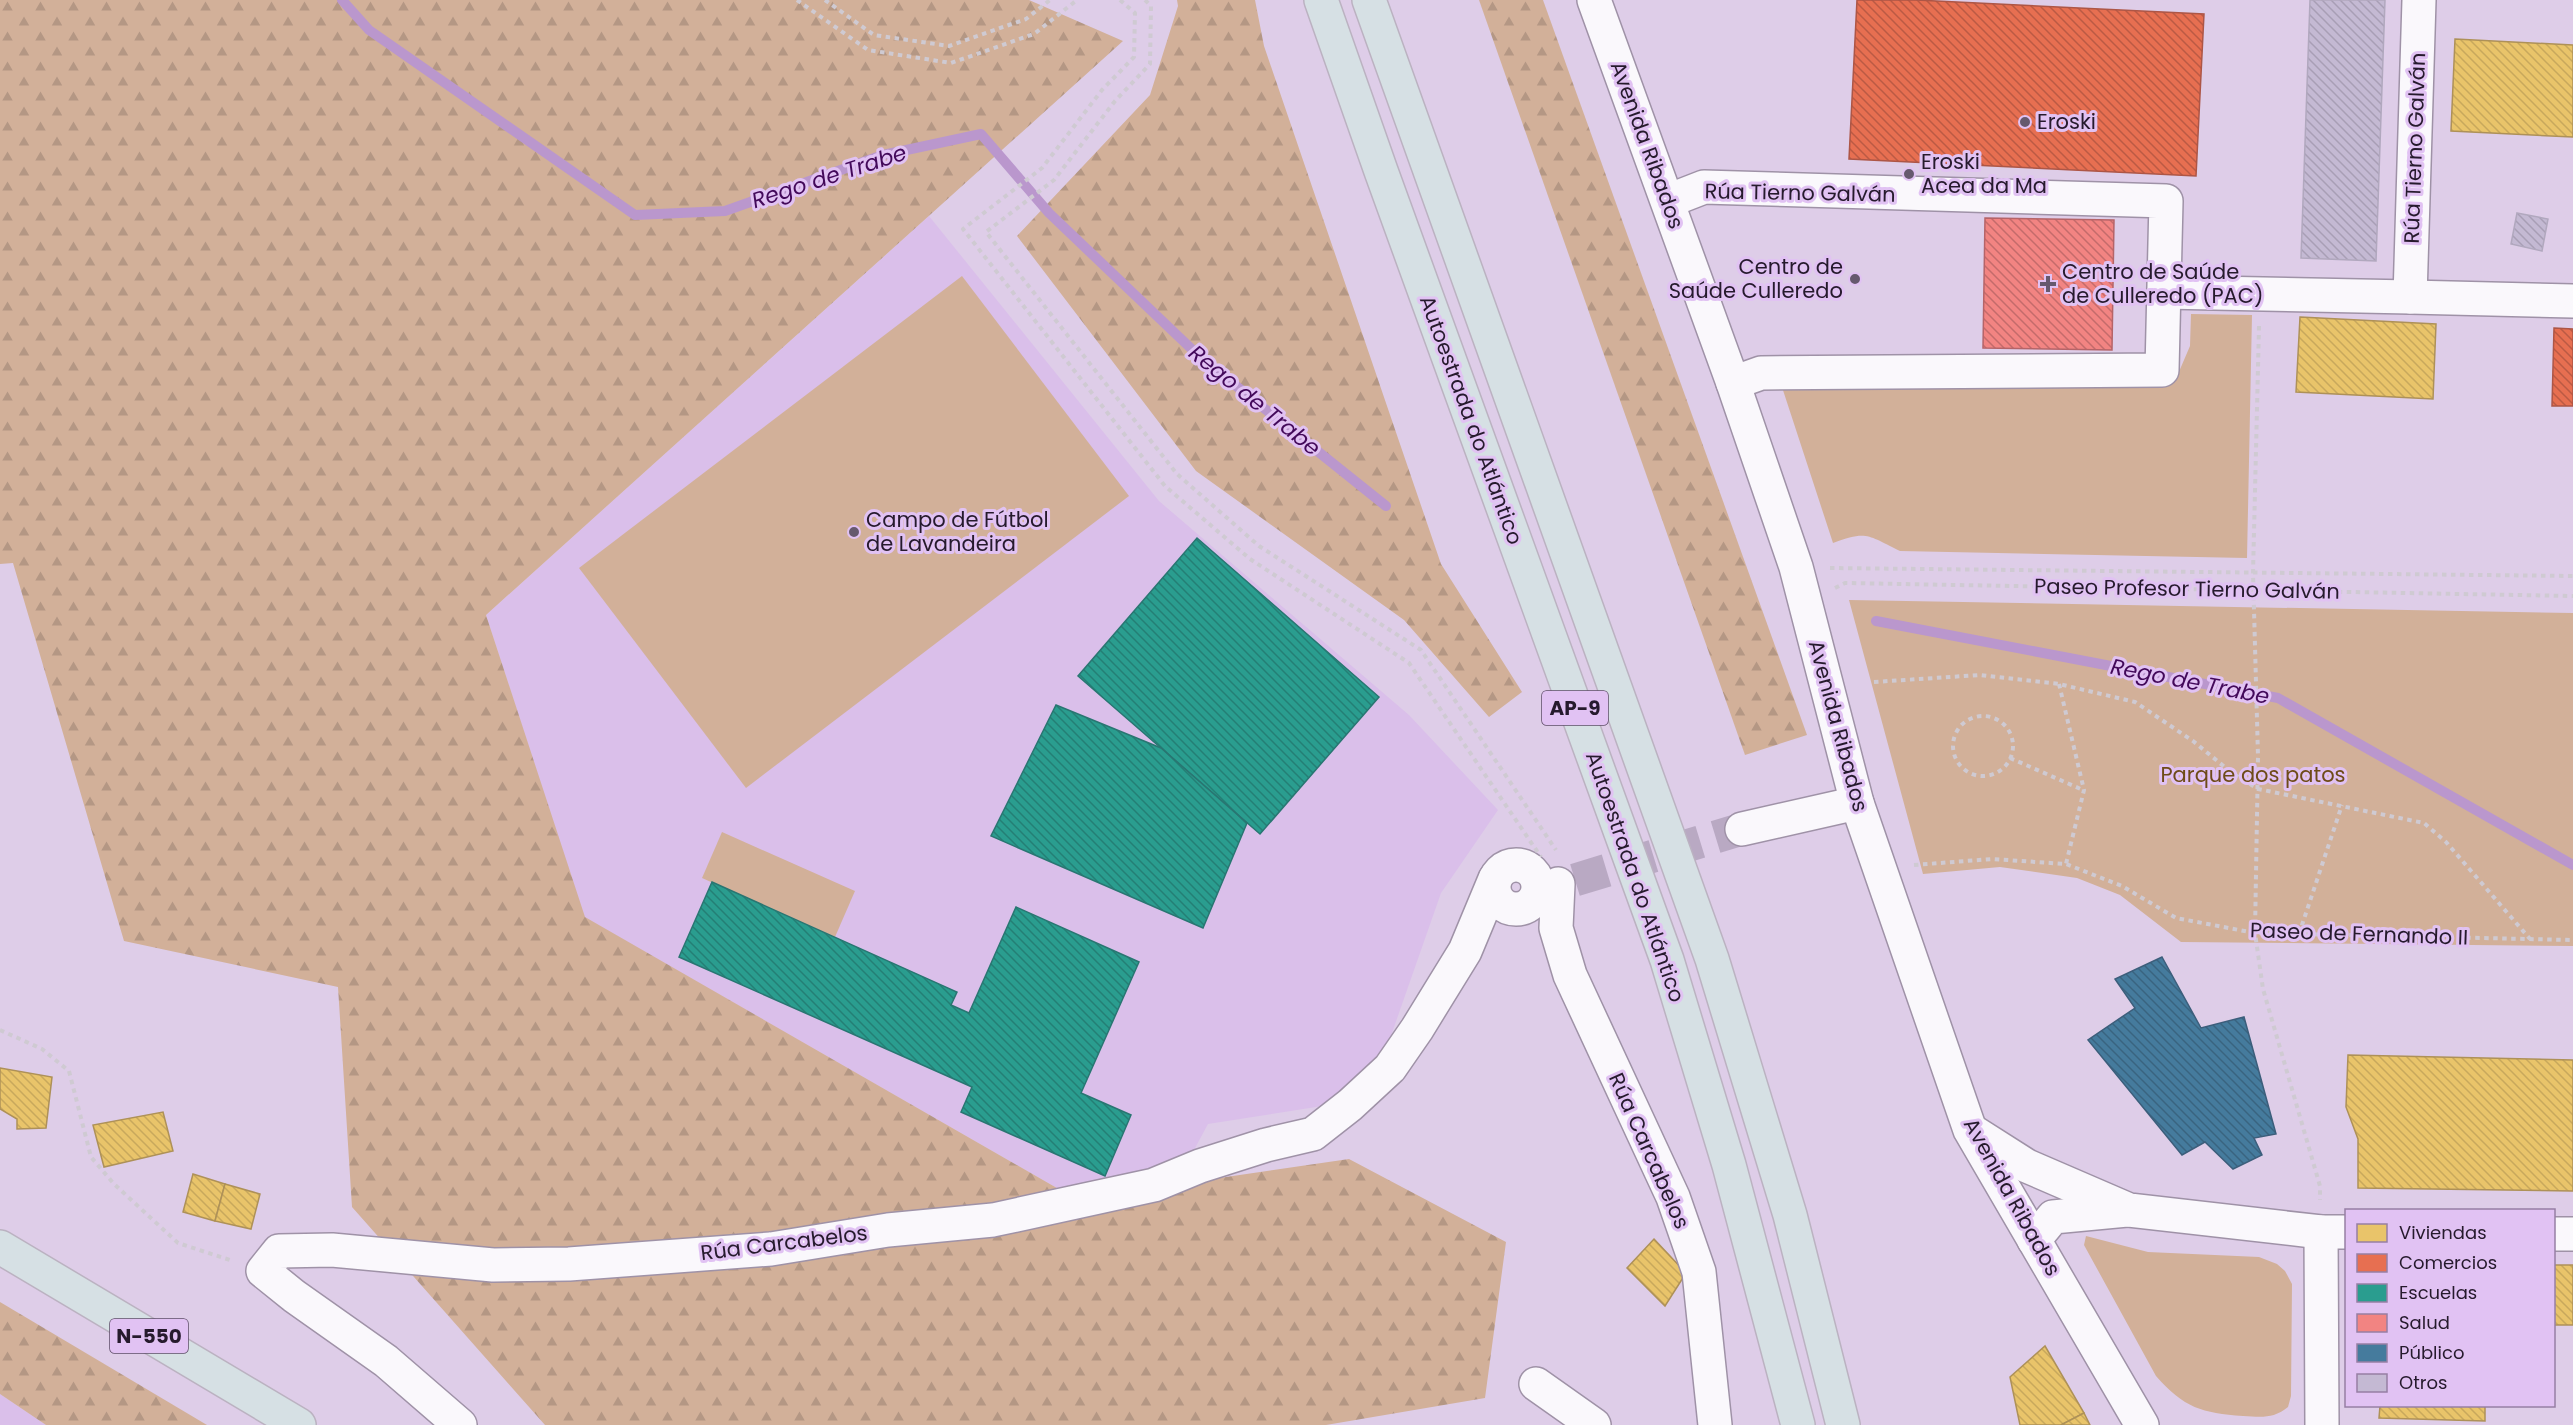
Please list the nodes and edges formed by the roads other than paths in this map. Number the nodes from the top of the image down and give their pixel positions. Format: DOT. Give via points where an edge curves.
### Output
graph roads {
  1 [pos="1321,0"];
  2 [pos="1369,0"];
  3 [pos="1594,0"];
  4 [pos="2419,0"];
  5 [pos="1909,174"];
  6 [pos="1795,191"];
  7 [pos="1668,201"];
  8 [pos="2164,292"];
  9 [pos="2410,297"];
  10 [pos="2573,301"];
  11 [pos="1733,383"];
  12 [pos="1857,803"];
  13 [pos="1742,829"];
  14 [pos="1547,890"];
  15 [pos="1465,951"];
  16 [pos="1970,1130"];
  17 [pos="2129,1210"];
  18 [pos="2333,1232"];
  19 [pos="2555,1234"];
  20 [pos="2573,1234"];
  21 [pos="2034,1240"];
  22 [pos="0,1247"];
  23 [pos="1536,1384"];
  24 [pos="299,1425"];
  25 [pos="460,1425"];
  26 [pos="1594,1425"];
  27 [pos="1715,1425"];
  28 [pos="1798,1425"];
  29 [pos="1843,1425"];
  30 [pos="2142,1425"];
  31 [pos="2322,1425"];
  1 -- 28 [label="highway, Autoestrada do Atlántico / AP-9" via="1667,960 1729,1165"];
  2 -- 29 [label="highway, Autoestrada do Atlántico / AP-9" via="1712,959 1790,1215"];
  3 -- 7 [label="street, Avenida Ribados"];
  4 -- 9 [label="street, Rúa Tierno Galván"];
  5 -- 6 [label="street" via="1825,173"];
  6 -- 7 [label="street, Rúa Tierno Galván" via="1704,187"];
  6 -- 8 [label="street, Rúa Tierno Galván" via="2166,201"];
  7 -- 11 [label="street, Avenida Ribados"];
  8 -- 9 [label="street"];
  8 -- 11 [label="street, Rúa Tierno Galván" via="2162,370 1761,373"];
  9 -- 10 [label="street"];
  11 -- 12 [label="street, Avenida Ribados" via="1796,567"];
  12 -- 13 [label="street"];
  12 -- 16 [label="street, Avenida Ribados"];
  14 -- 15 [label="street, Rúa Carcabelos"];
  14 -- 15 [label="street, Rúa Carcabelos" via="1524,866 1506,867 1499,872"];
  14 -- 27 [label="street, Rúa Carcabelos" via="1570,975 1673,1197 1699,1272"];
  15 -- 25 [label="street, Rúa Carcabelos" via="1390,1068 1313,1134 1200,1166 1154,1185 993,1220 888,1230 771,1249 569,1264 493,1265 332,1250 279,1251 263,1271 386,1361"];
  16 -- 17 [label="street" via="2027,1166"];
  16 -- 21 [label="street, Avenida Ribados"];
  17 -- 18 [label="street"];
  17 -- 21 [label="street" via="2053,1217"];
  18 -- 31 [label="street"];
  19 -- 20 [label="street"];
  21 -- 30 [label="street, Avenida Ribados"];
  22 -- 24 [label="highway, N-550"];
  23 -- 26 [label="street"];
}
